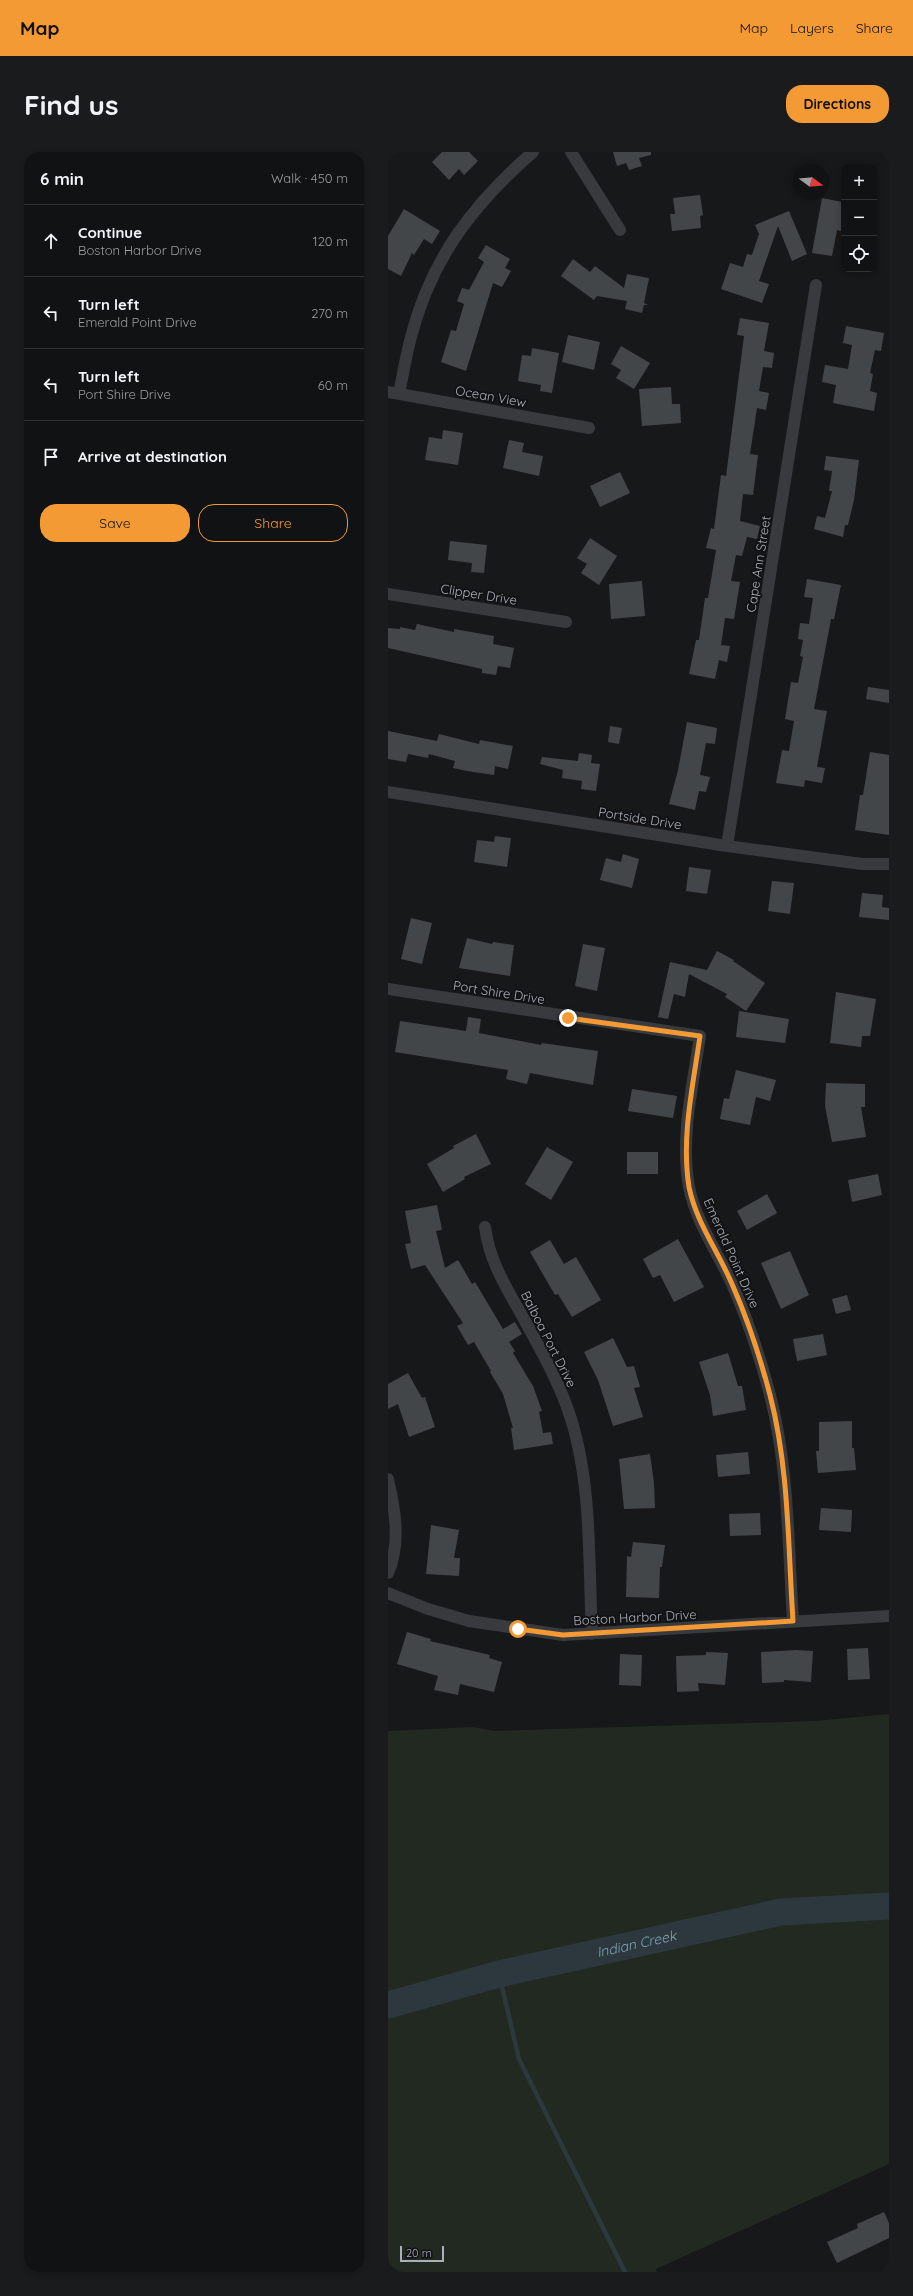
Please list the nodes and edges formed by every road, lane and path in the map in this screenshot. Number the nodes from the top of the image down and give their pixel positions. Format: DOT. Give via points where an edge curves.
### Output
graph roads {
  1 [pos="533,152"];
  2 [pos="571,152"];
  3 [pos="620,230"];
  4 [pos="816,286"];
  5 [pos="393,393"];
  6 [pos="590,428"];
  7 [pos="388,594"];
  8 [pos="566,622"];
  9 [pos="388,792"];
  10 [pos="727,846"];
  11 [pos="889,864"];
  12 [pos="388,989"];
  13 [pos="700,1036"];
  14 [pos="485,1227"];
  15 [pos="388,1479"];
  16 [pos="388,1573"];
  17 [pos="388,1593"];
  18 [pos="889,1616"];
  19 [pos="793,1621"];
  20 [pos="592,1634"];
  1 -- 5 [label="street" via="482,201 460,229 441,260 421,303"];
  2 -- 3 [label="street"];
  4 -- 10 [label="street, Cape Ann Street"];
  5 -- 6 [label="street, Ocean View"];
  7 -- 8 [label="street, Clipper Drive"];
  9 -- 10 [label="street, Portside Drive"];
  10 -- 11 [label="street, Portside Drive" via="862,864"];
  12 -- 13 [label="street, Port Shire Drive"];
  13 -- 19 [label="street, Emerald Point Drive" via="687,1133 686,1152 690,1188 701,1224 731,1283 754,1339 770,1397 781,1457 788,1518"];
  14 -- 20 [label="street, Balboa Port Drive" via="495,1267 552,1371 567,1408 578,1446 585,1486"];
  15 -- 16 [label="street" via="395,1507 396,1545"];
  17 -- 20 [label="street, Boston Harbor Drive" via="428,1609 469,1621 563,1635"];
  18 -- 19 [label="street, Boston Harbor Drive"];
  19 -- 20 [label="street, Boston Harbor Drive"];
}
